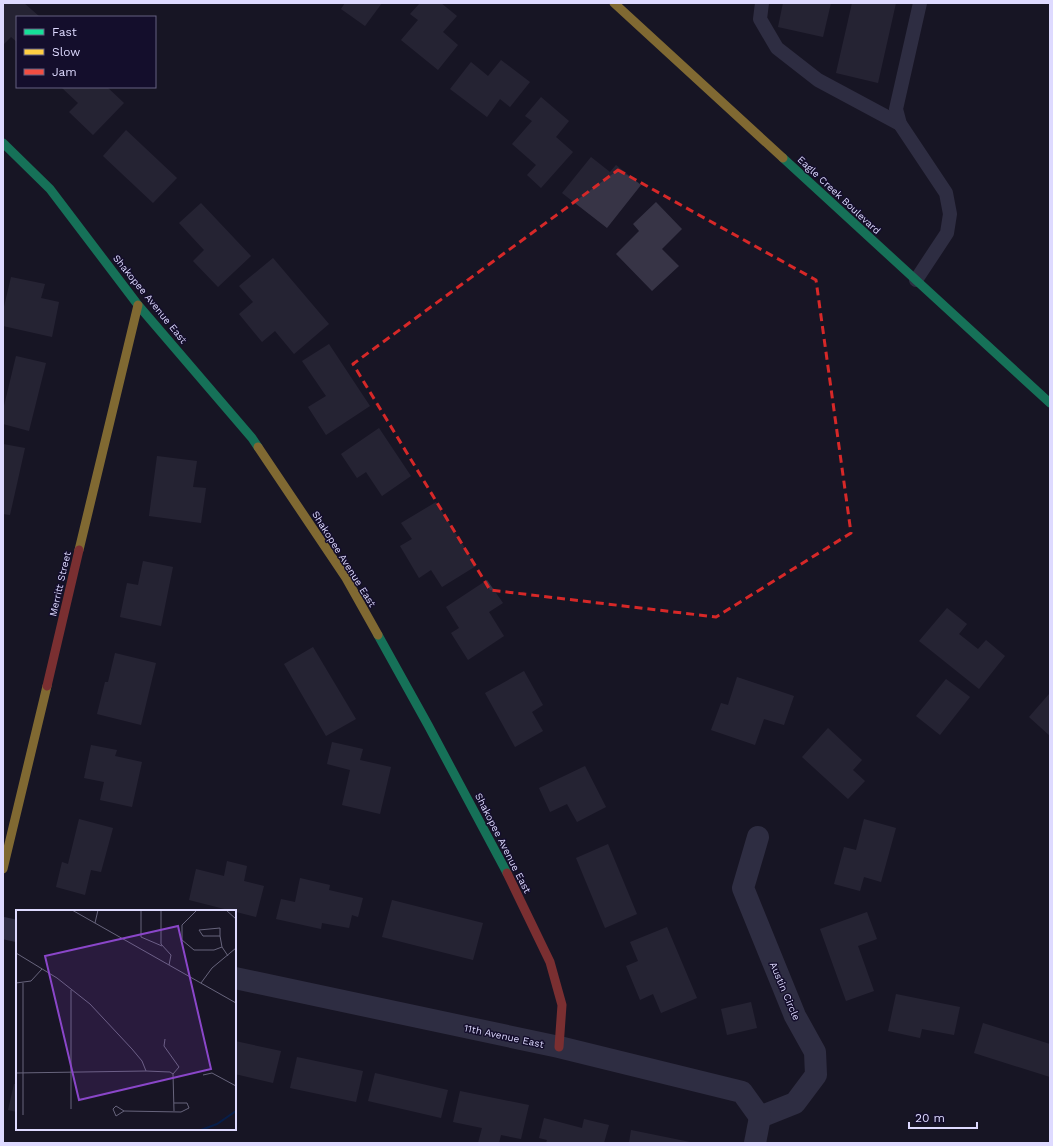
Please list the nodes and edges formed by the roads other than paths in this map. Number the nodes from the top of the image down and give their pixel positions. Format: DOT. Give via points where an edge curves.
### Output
graph roads {
  1 [pos="614,3"];
  2 [pos="762,3"];
  3 [pos="920,3"];
  4 [pos="900,124"];
  5 [pos="3,143"];
  6 [pos="916,280"];
  7 [pos="138,305"];
  8 [pos="1050,403"];
  9 [pos="758,837"];
  10 [pos="3,869"];
  11 [pos="3,928"];
  12 [pos="16,931"];
  13 [pos="236,978"];
  14 [pos="559,1047"];
  15 [pos="760,1117"];
  16 [pos="754,1143"];
  1 -- 6 [label="street, Eagle Creek Boulevard"];
  2 -- 4 [label="lane" via="760,19 777,48 818,80"];
  3 -- 4 [label="lane" via="896,109"];
  4 -- 6 [label="lane" via="946,193 950,214 947,233"];
  5 -- 7 [label="street, Shakopee Avenue East" via="50,189"];
  6 -- 8 [label="street, Eagle Creek Boulevard"];
  7 -- 10 [label="street, Merritt Street"];
  7 -- 14 [label="street, Shakopee Avenue East" via="252,438 346,578 490,839 550,962 562,1005"];
  9 -- 15 [label="street, Austin Circle" via="744,888 795,1016 815,1052 816,1075 795,1103"];
  11 -- 12 [label="street"];
  13 -- 14 [label="street, 11th Avenue East"];
  14 -- 15 [label="street, 11th Avenue East" via="742,1092"];
  15 -- 16 [label="street"];
}
